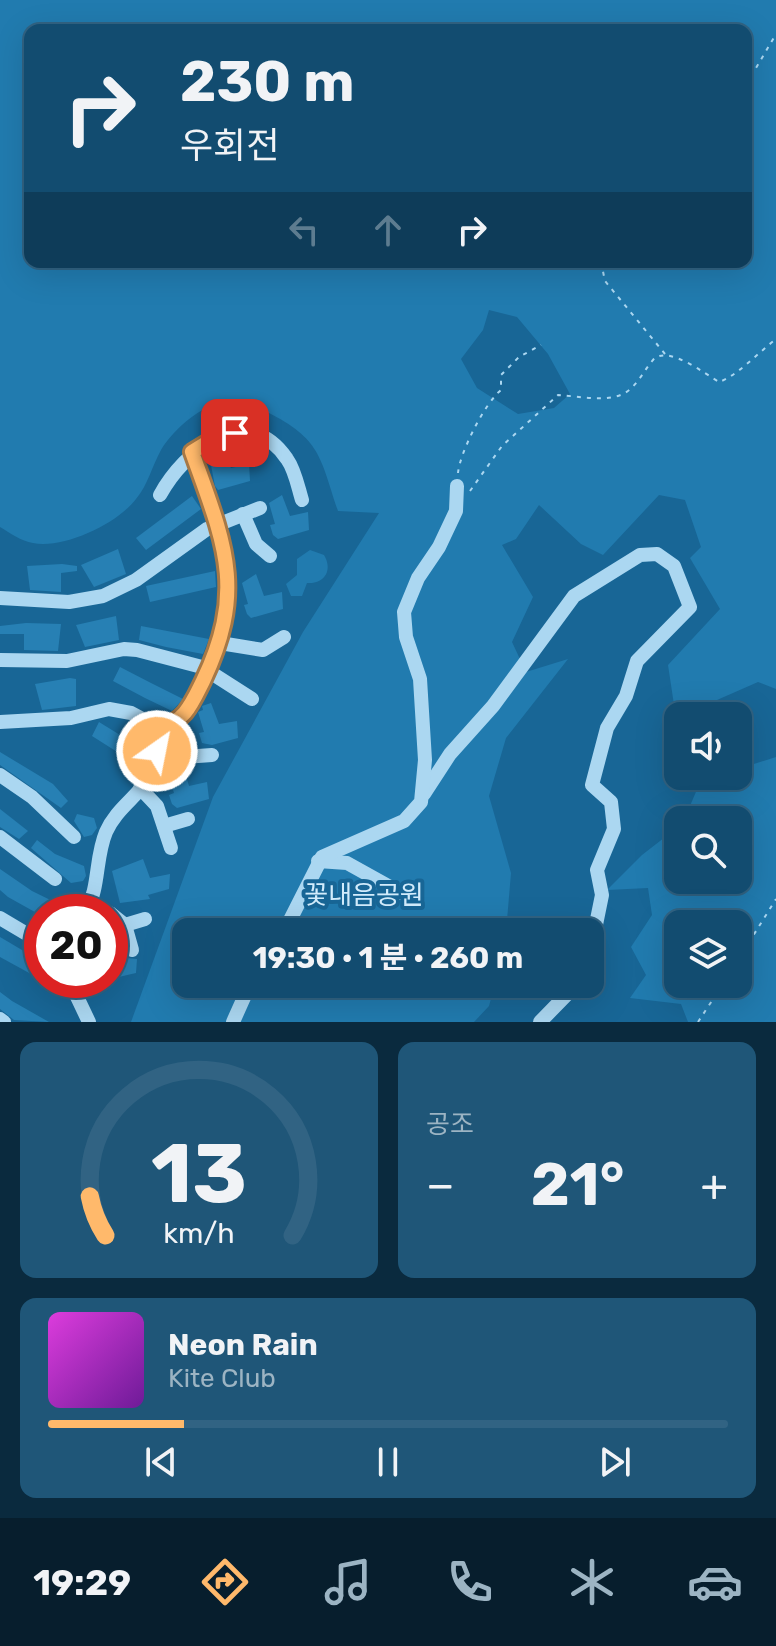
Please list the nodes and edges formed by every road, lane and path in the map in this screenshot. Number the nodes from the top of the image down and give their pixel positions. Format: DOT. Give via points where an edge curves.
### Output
graph roads {
  1 [pos="776,34"];
  2 [pos="752,75"];
  3 [pos="602,268"];
  4 [pos="776,339"];
  5 [pos="541,345"];
  6 [pos="666,355"];
  7 [pos="192,452"];
  8 [pos="457,486"];
  9 [pos="160,495"];
  10 [pos="302,500"];
  11 [pos="260,508"];
  12 [pos="456,511"];
  13 [pos="243,514"];
  14 [pos="217,523"];
  15 [pos="270,556"];
  16 [pos="0,598"];
  17 [pos="284,637"];
  18 [pos="220,643"];
  19 [pos="0,660"];
  20 [pos="208,670"];
  21 [pos="252,699"];
  22 [pos="0,722"];
  23 [pos="159,728"];
  24 [pos="157,751"];
  25 [pos="212,755"];
  26 [pos="0,775"];
  27 [pos="140,788"];
  28 [pos="424,794"];
  29 [pos="188,819"];
  30 [pos="164,826"];
  31 [pos="0,837"];
  32 [pos="74,837"];
  33 [pos="171,848"];
  34 [pos="317,861"];
  35 [pos="55,879"];
  36 [pos="401,893"];
  37 [pos="92,894"];
  38 [pos="776,899"];
  39 [pos="0,918"];
  40 [pos="291,918"];
  41 [pos="597,918"];
  42 [pos="145,919"];
  43 [pos="128,924"];
  44 [pos="24,932"];
  45 [pos="128,936"];
  46 [pos="752,938"];
  47 [pos="132,950"];
  48 [pos="78,998"];
  49 [pos="244,998"];
  50 [pos="563,998"];
  51 [pos="714,998"];
  52 [pos="89,1022"];
  53 [pos="233,1022"];
  54 [pos="540,1022"];
  55 [pos="698,1022"];
  1 -- 2 [label="path"];
  3 -- 6 [label="path" via="605,281"];
  4 -- 6 [label="path" via="732,378 719,382"];
  5 -- 8 [label="path" via="501,375 501,390 480,419 459,467"];
  6 -- 12 [label="path" via="654,357 626,392 610,397 558,395 545,403 502,446"];
  7 -- 9 [label="street"];
  7 -- 10 [label="street" via="227,434 262,438 290,462"];
  7 -- 14 [label="street"];
  8 -- 12 [label="street"];
  11 -- 13 [label="street"];
  12 -- 28 [label="street" via="404,612 420,679"];
  13 -- 14 [label="street"];
  13 -- 15 [label="street" via="256,544"];
  14 -- 16 [label="street" via="136,580 103,596 69,602"];
  14 -- 18 [label="street" via="229,587"];
  17 -- 18 [label="street" via="263,650"];
  18 -- 20 [label="street"];
  19 -- 20 [label="street" via="67,661 131,649"];
  20 -- 21 [label="street"];
  20 -- 23 [label="street" via="184,715"];
  22 -- 23 [label="street" via="71,718 109,709"];
  23 -- 24 [label="street"];
  24 -- 25 [label="street" via="184,757"];
  24 -- 27 [label="street"];
  26 -- 32 [label="street"];
  27 -- 30 [label="street" via="157,806"];
  27 -- 37 [label="street" via="105,834"];
  28 -- 34 [label="street" via="404,821"];
  28 -- 41 [label="street" via="574,596 640,555 657,554 674,566 690,607 637,661 597,760 592,785 611,802 614,829 597,870 602,895"];
  29 -- 30 [label="street"];
  30 -- 33 [label="street"];
  31 -- 35 [label="street"];
  34 -- 36 [label="street" via="347,863"];
  34 -- 40 [label="street"];
  38 -- 46 [label="path"];
  39 -- 44 [label="street"];
  42 -- 43 [label="street"];
  45 -- 47 [label="street"];
  48 -- 52 [label="street"];
  49 -- 53 [label="street"];
  50 -- 54 [label="street"];
  51 -- 55 [label="path"];
}
